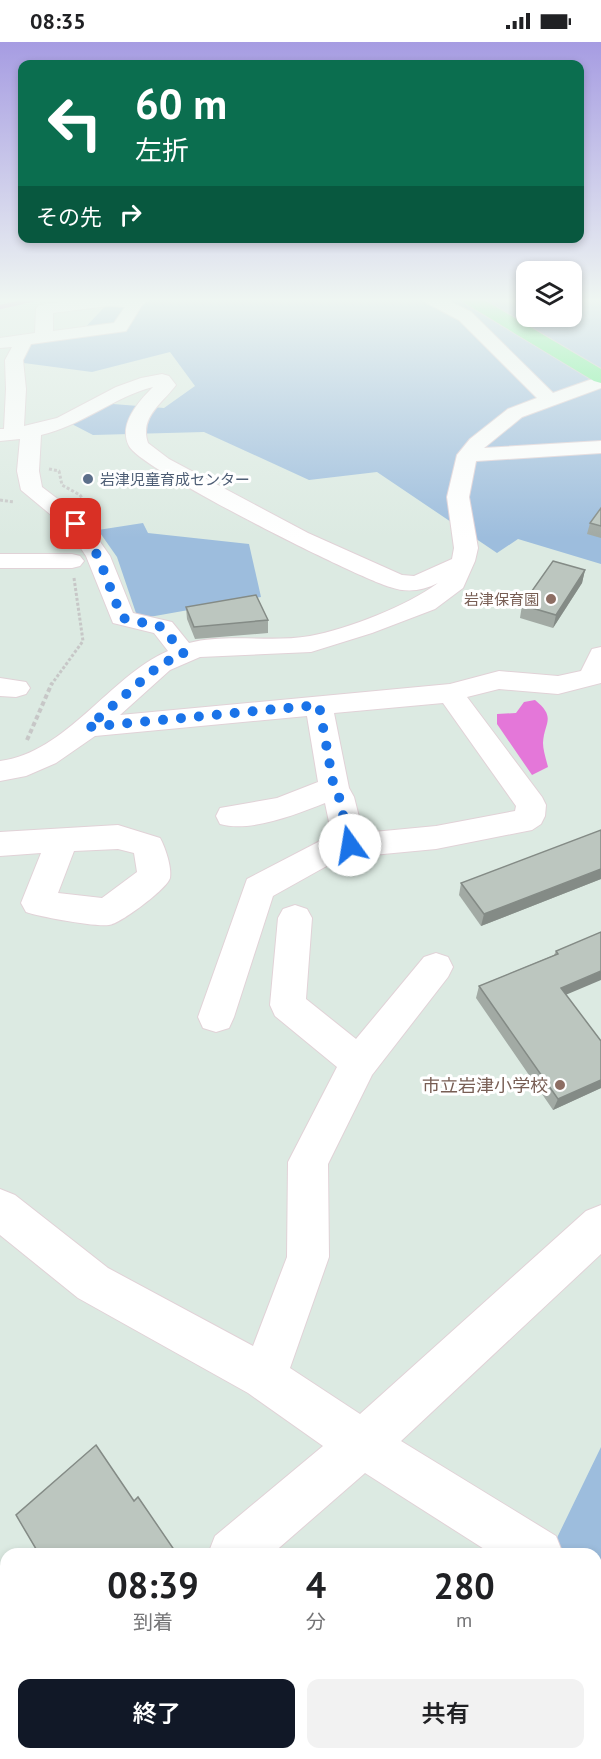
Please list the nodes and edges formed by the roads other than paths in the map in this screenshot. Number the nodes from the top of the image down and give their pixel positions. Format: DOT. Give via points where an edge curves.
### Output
graph roads {
  1 [pos="15,378"];
  2 [pos="528,378"];
  3 [pos="597,382"];
  4 [pos="550,400"];
  5 [pos="15,434"];
  6 [pos="601,447"];
  7 [pos="467,456"];
  8 [pos="0,561"];
  9 [pos="72,561"];
  10 [pos="463,561"];
  11 [pos="184,654"];
  12 [pos="601,655"];
  13 [pos="450,693"];
  14 [pos="319,705"];
  15 [pos="88,727"];
  16 [pos="5,776"];
  17 [pos="334,788"];
  18 [pos="231,816"];
  19 [pos="62,840"];
  20 [pos="0,844"];
  21 [pos="350,845"];
  22 [pos="295,918"];
  23 [pos="436,967"];
  24 [pos="216,1017"];
  25 [pos="359,1064"];
  26 [pos="0,1209"];
  27 [pos="601,1226"];
  28 [pos="264,1377"];
  29 [pos="362,1444"];
  30 [pos="240,1548"];
  31 [pos="528,1548"];
  1 -- 5 [label="street"];
  2 -- 4 [label="street"];
  3 -- 4 [label="street"];
  4 -- 7 [label="street" via="515,413 477,443"];
  5 -- 10 [label="street" via="64,422 115,393 162,380 166,385 136,423 139,446 162,463 300,538 397,582 418,584"];
  5 -- 11 [label="street" via="32,490 76,524 98,556 122,618 162,627"];
  6 -- 7 [label="street"];
  7 -- 10 [label="street" via="458,497 466,548"];
  8 -- 9 [label="street"];
  10 -- 11 [label="street" via="454,583 426,604 363,628 311,644 196,649"];
  11 -- 15 [label="street" via="161,664"];
  12 -- 13 [label="street" via="592,677 558,685 499,680"];
  13 -- 14 [label="street"];
  13 -- 21 [label="street" via="531,806 530,816 520,822 437,839"];
  14 -- 15 [label="street"];
  14 -- 17 [label="street"];
  15 -- 16 [label="street" via="46,756"];
  17 -- 18 [label="street" via="281,808"];
  17 -- 21 [label="street"];
  19 -- 20 [label="street"];
  21 -- 24 [label="street" via="333,848 259,888"];
  22 -- 25 [label="street" via="288,1005"];
  23 -- 25 [label="street"];
  25 -- 28 [label="street" via="308,1162 308,1257"];
  26 -- 28 [label="street" via="93,1283"];
  27 -- 29 [label="street"];
  28 -- 29 [label="street"];
  29 -- 30 [label="street"];
  29 -- 31 [label="street"];
}
